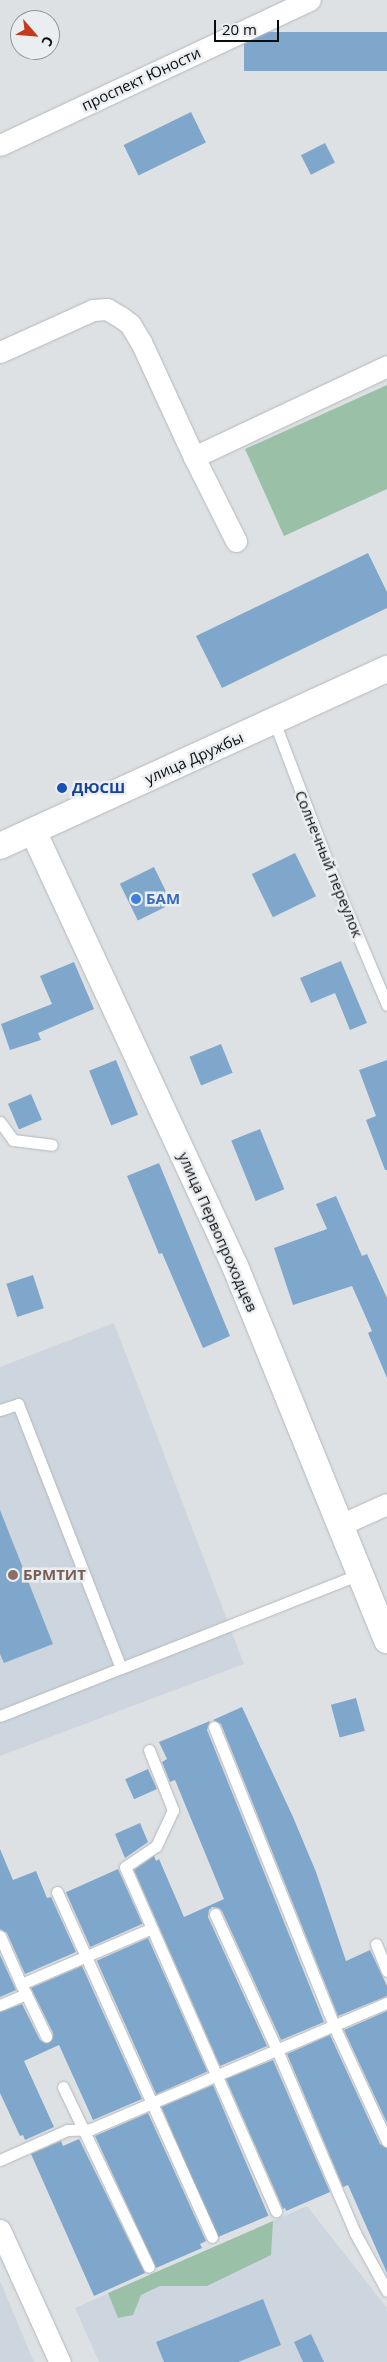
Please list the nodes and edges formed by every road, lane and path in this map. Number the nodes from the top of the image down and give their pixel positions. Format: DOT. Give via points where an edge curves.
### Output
graph roads {
  1 [pos="310,0"];
  2 [pos="281,6"];
  3 [pos="0,145"];
  4 [pos="0,352"];
  5 [pos="387,366"];
  6 [pos="194,457"];
  7 [pos="236,541"];
  8 [pos="387,669"];
  9 [pos="274,721"];
  10 [pos="33,831"];
  11 [pos="0,846"];
  12 [pos="387,1005"];
  13 [pos="0,1122"];
  14 [pos="52,1144"];
  15 [pos="0,1410"];
  16 [pos="387,1504"];
  17 [pos="340,1525"];
  18 [pos="360,1574"];
  19 [pos="387,1640"];
  20 [pos="121,1668"];
  21 [pos="0,1716"];
  22 [pos="214,1727"];
  23 [pos="149,1750"];
  24 [pos="57,1892"];
  25 [pos="215,1914"];
  26 [pos="152,1928"];
  27 [pos="0,1936"];
  28 [pos="376,1944"];
  29 [pos="86,1957"];
  30 [pos="387,1971"];
  31 [pos="23,1989"];
  32 [pos="387,2003"];
  33 [pos="0,2005"];
  34 [pos="334,2026"];
  35 [pos="46,2036"];
  36 [pos="277,2050"];
  37 [pos="215,2076"];
  38 [pos="63,2087"];
  39 [pos="151,2104"];
  40 [pos="83,2129"];
  41 [pos="387,2141"];
  42 [pos="0,2160"];
  43 [pos="276,2211"];
  44 [pos="0,2230"];
  45 [pos="212,2237"];
  46 [pos="149,2267"];
  47 [pos="387,2291"];
  48 [pos="60,2362"];
  1 -- 2 [label="street, проспект Юности"];
  2 -- 3 [label="street, проспект Юности"];
  4 -- 6 [label="street" via="93,310 107,309 116,313 130,324 141,342"];
  5 -- 6 [label="street"];
  6 -- 7 [label="street"];
  8 -- 9 [label="street, улица Дружбы"];
  9 -- 10 [label="street, улица Дружбы"];
  9 -- 12 [label="lane, Солнечный переулок" via="337,887"];
  10 -- 11 [label="street, улица Дружбы"];
  10 -- 17 [label="street, улица Первопроходцев" via="235,1266"];
  13 -- 14 [label="lane" via="13,1140"];
  15 -- 20 [label="lane" via="18,1404"];
  16 -- 17 [label="street"];
  17 -- 18 [label="street, улица Первопроходцев"];
  18 -- 19 [label="street, улица Первопроходцев"];
  18 -- 20 [label="lane"];
  20 -- 21 [label="lane"];
  22 -- 34 [label="lane"];
  23 -- 26 [label="lane" via="173,1810 156,1846 125,1867"];
  24 -- 29 [label="lane"];
  25 -- 36 [label="lane"];
  26 -- 29 [label="lane"];
  26 -- 37 [label="lane"];
  27 -- 31 [label="lane"];
  28 -- 30 [label="lane"];
  29 -- 31 [label="lane"];
  29 -- 39 [label="lane"];
  31 -- 33 [label="lane"];
  31 -- 35 [label="lane"];
  32 -- 34 [label="lane"];
  34 -- 36 [label="lane"];
  34 -- 41 [label="lane"];
  36 -- 37 [label="lane"];
  36 -- 47 [label="lane" via="355,2234"];
  37 -- 39 [label="lane"];
  37 -- 43 [label="lane"];
  38 -- 40 [label="lane"];
  39 -- 40 [label="lane" via="91,2129"];
  39 -- 45 [label="lane"];
  40 -- 42 [label="lane" via="68,2130"];
  40 -- 46 [label="lane"];
  44 -- 48 [label="street"];
}
